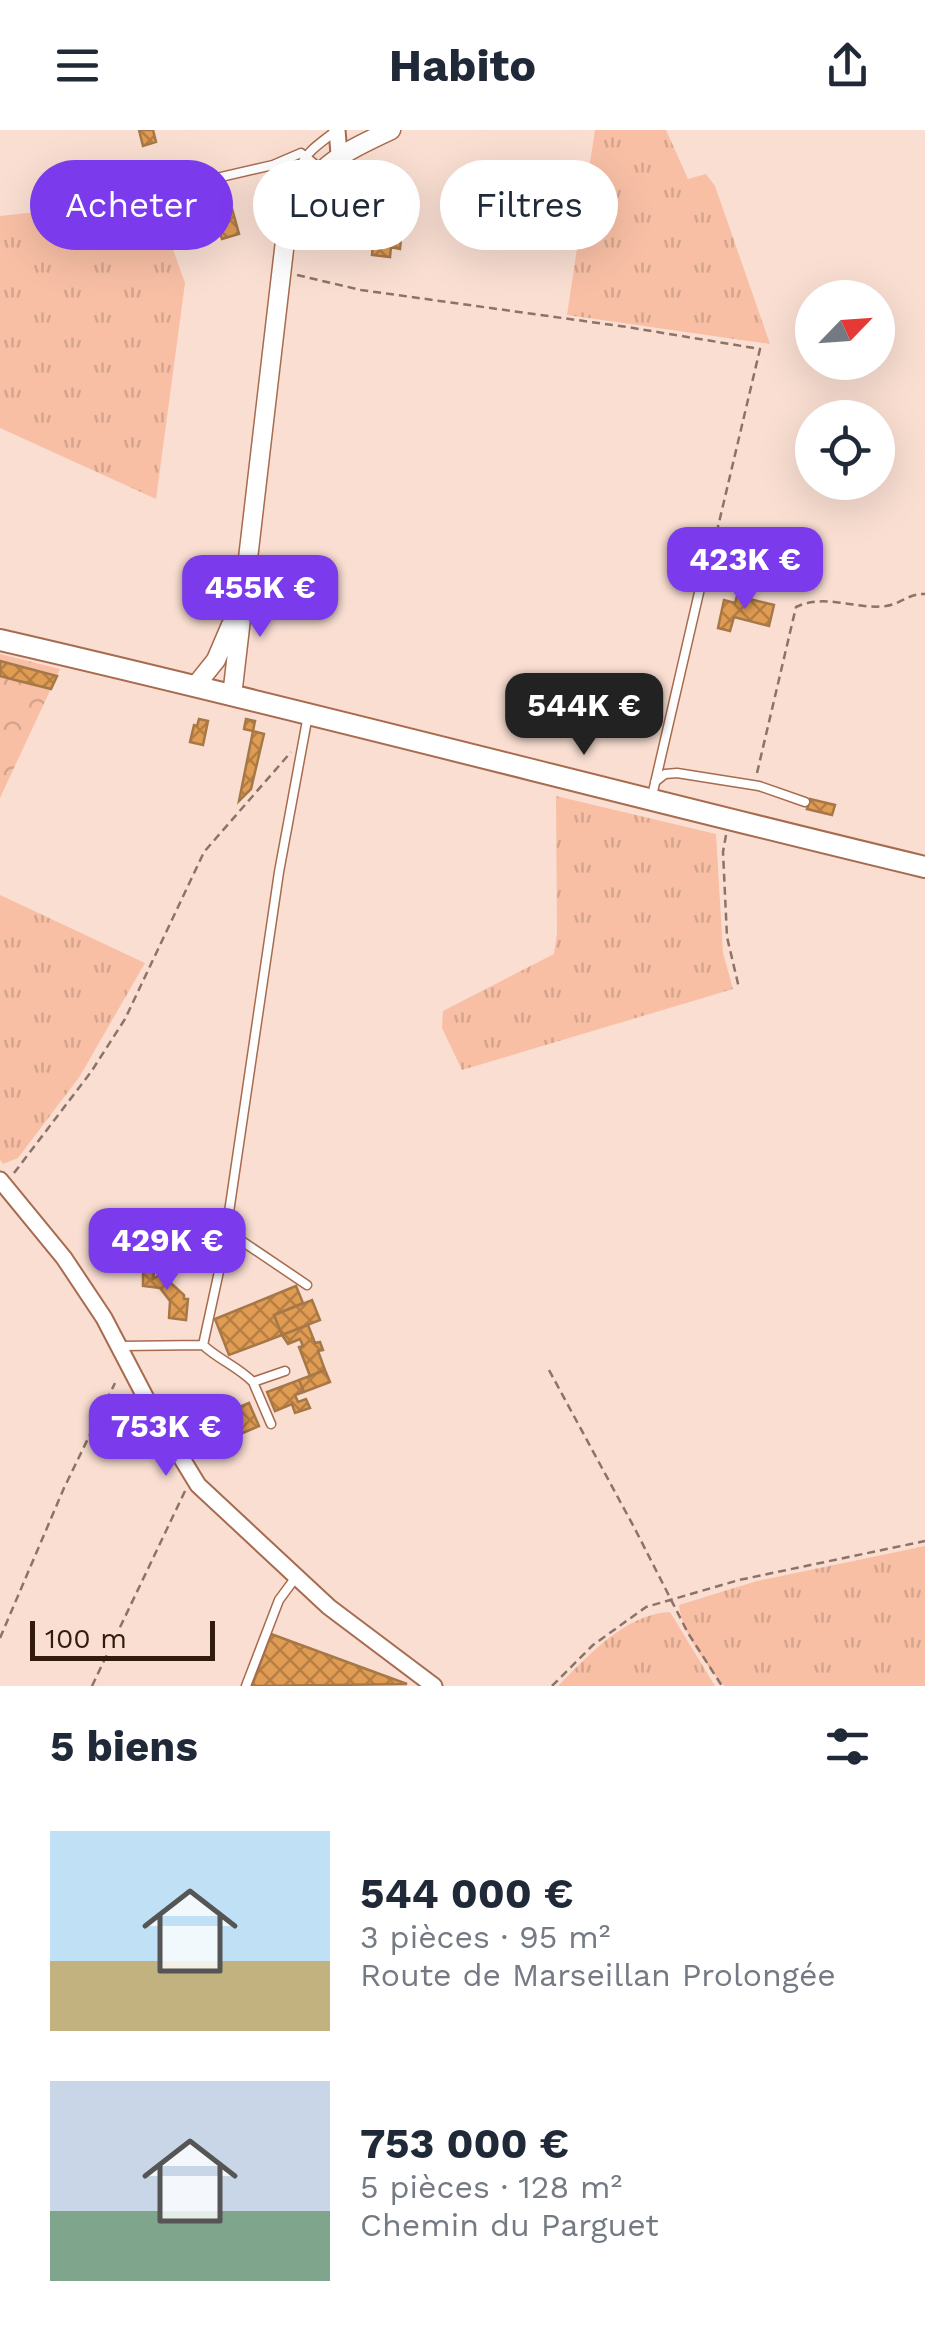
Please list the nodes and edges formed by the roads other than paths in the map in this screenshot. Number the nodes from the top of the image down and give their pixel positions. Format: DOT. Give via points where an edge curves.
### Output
graph roads {
  1 [pos="337,130"];
  2 [pos="391,130"];
  3 [pos="339,154"];
  4 [pos="304,156"];
  5 [pos="302,160"];
  6 [pos="309,160"];
  7 [pos="333,160"];
  8 [pos="233,174"];
  9 [pos="286,250"];
  10 [pos="742,562"];
  11 [pos="245,582"];
  12 [pos="0,640"];
  13 [pos="196,685"];
  14 [pos="232,696"];
  15 [pos="308,715"];
  16 [pos="653,791"];
  17 [pos="804,802"];
  18 [pos="925,866"];
  19 [pos="2,1183"];
  20 [pos="227,1231"];
  21 [pos="307,1285"];
  22 [pos="203,1345"];
  23 [pos="118,1346"];
  24 [pos="285,1371"];
  25 [pos="252,1382"];
  26 [pos="271,1424"];
  27 [pos="296,1576"];
  28 [pos="246,1686"];
  29 [pos="434,1686"];
  1 -- 3 [label="street"];
  1 -- 4 [label="lane"];
  2 -- 3 [label="street"];
  3 -- 7 [label="street"];
  4 -- 5 [label="lane"];
  4 -- 6 [label="lane"];
  4 -- 8 [label="lane"];
  9 -- 11 [label="street"];
  10 -- 16 [label="lane" via="722,557 704,571"];
  11 -- 13 [label="street" via="216,660"];
  11 -- 14 [label="street"];
  12 -- 13 [label="main road"];
  13 -- 14 [label="main road"];
  14 -- 15 [label="main road"];
  15 -- 16 [label="main road"];
  15 -- 20 [label="lane"];
  16 -- 17 [label="lane" via="664,774 677,773"];
  16 -- 18 [label="main road" via="728,819"];
  19 -- 23 [label="street" via="64,1258"];
  20 -- 21 [label="lane"];
  20 -- 22 [label="lane"];
  22 -- 23 [label="lane"];
  22 -- 25 [label="lane"];
  23 -- 27 [label="street" via="192,1477"];
  24 -- 25 [label="lane"];
  25 -- 26 [label="lane"];
  27 -- 28 [label="lane" via="279,1600"];
  27 -- 29 [label="street"];
}
